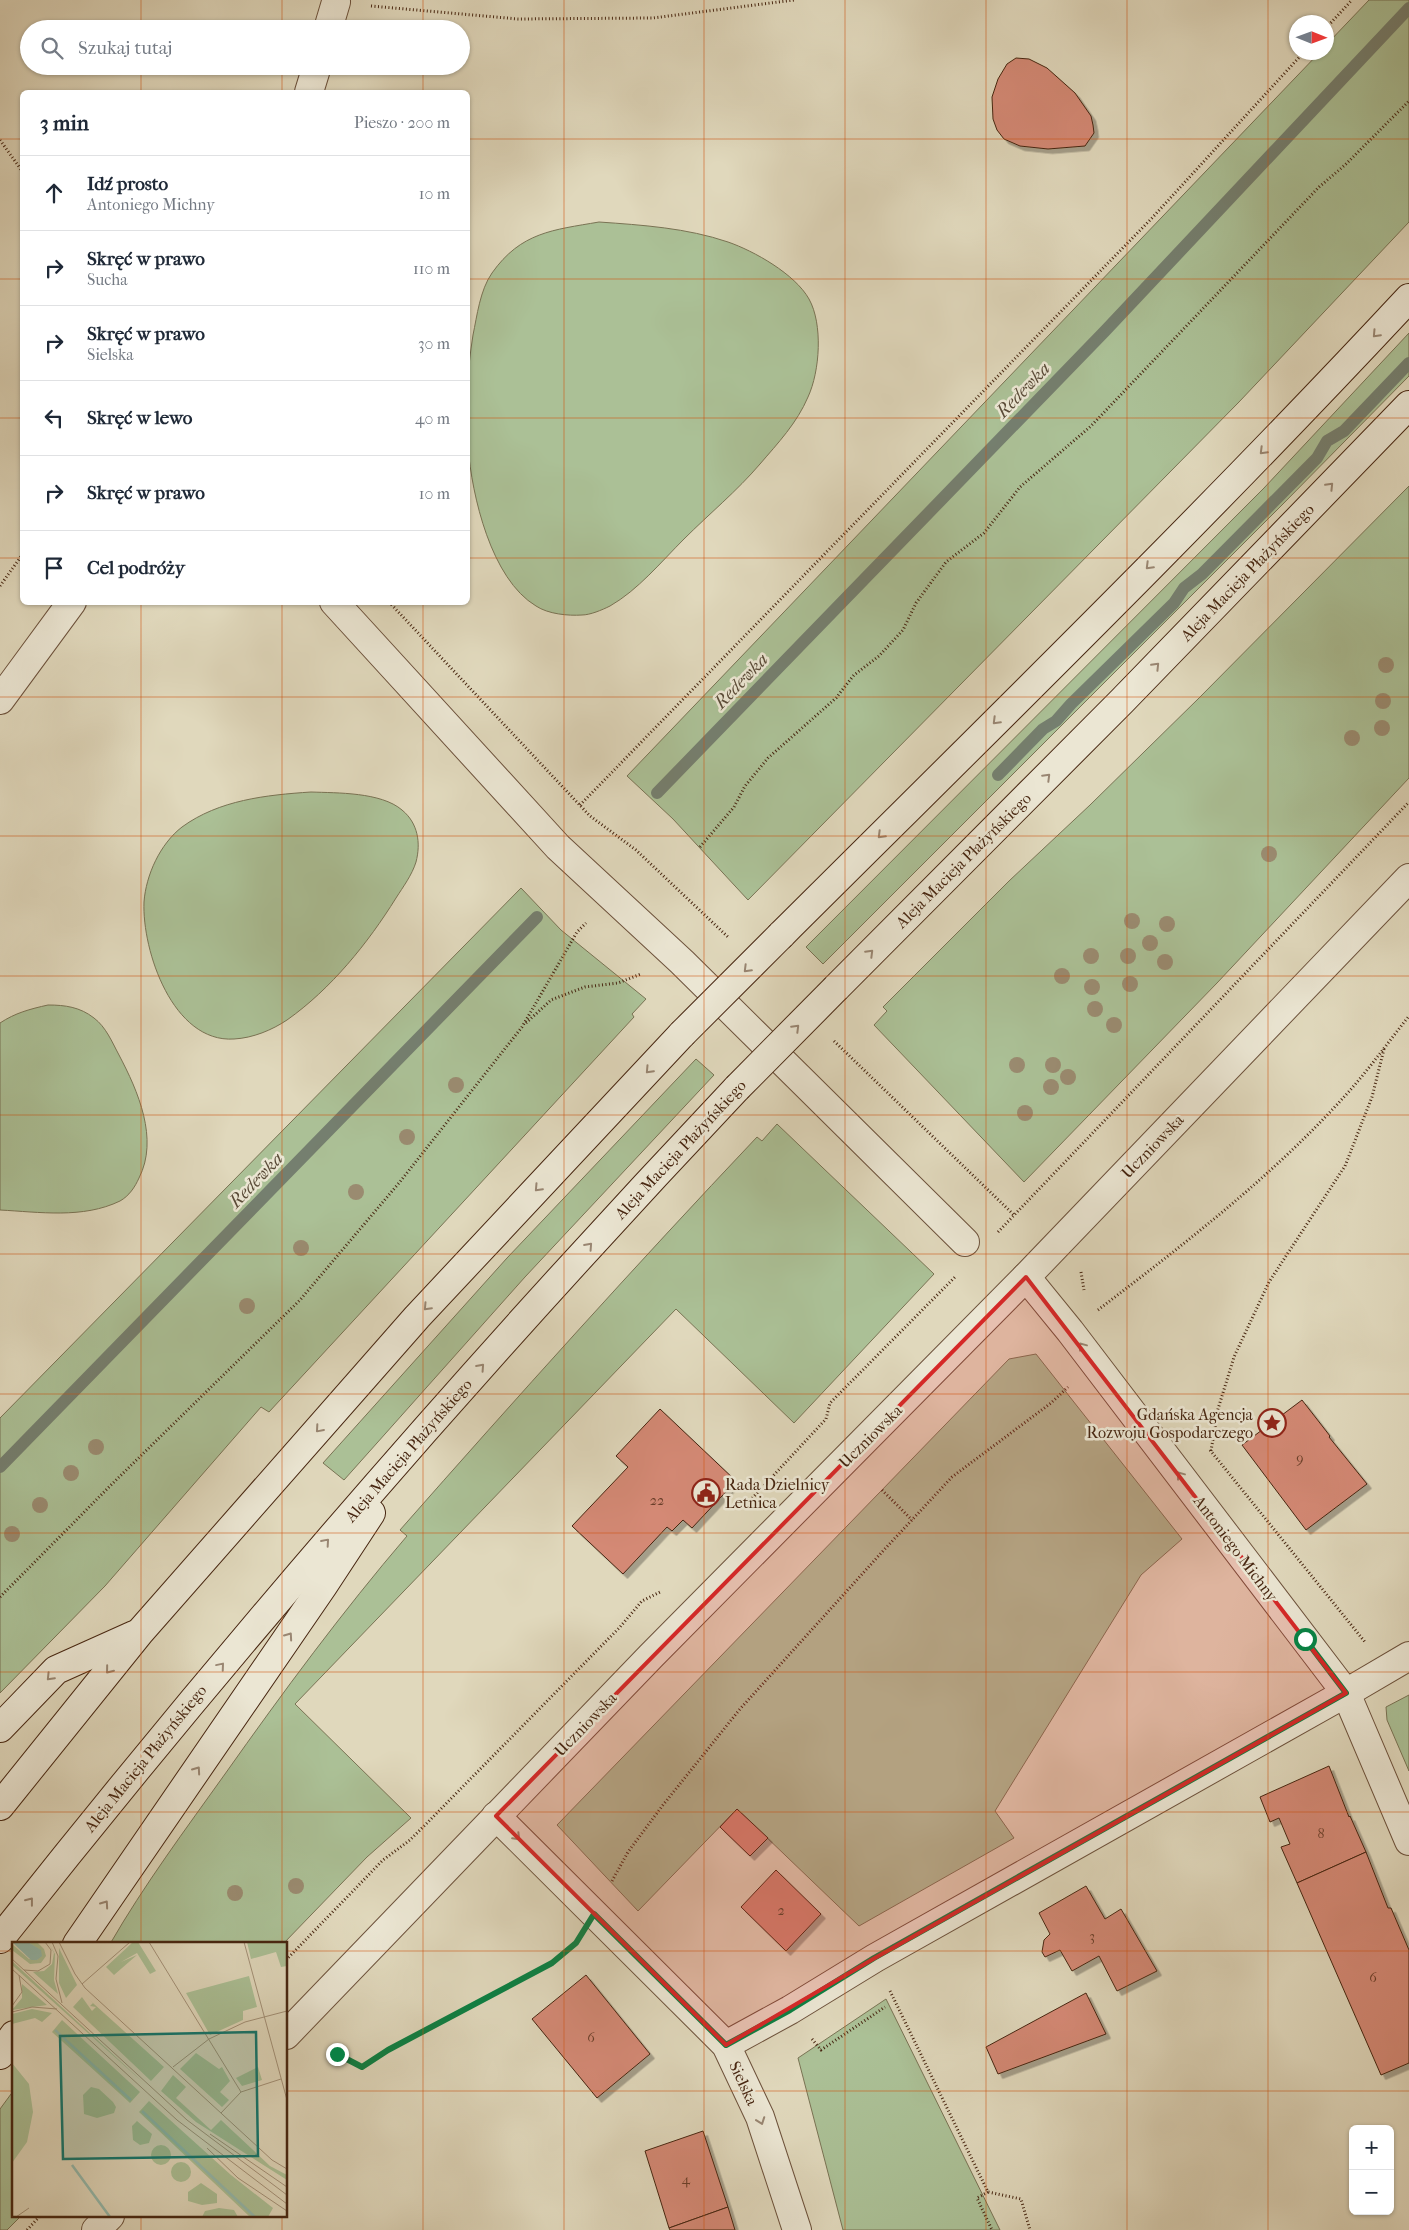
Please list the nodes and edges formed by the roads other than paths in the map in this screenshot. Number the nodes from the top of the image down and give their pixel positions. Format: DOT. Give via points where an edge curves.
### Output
graph roads {
  1 [pos="336,2"];
  2 [pos="331,20"];
  3 [pos="314,75"];
  4 [pos="310,90"];
  5 [pos="1409,298"];
  6 [pos="1409,405"];
  7 [pos="70,605"];
  8 [pos="337,605"];
  9 [pos="0,700"];
  10 [pos="1409,878"];
  11 [pos="965,1242"];
  12 [pos="1026,1277"];
  13 [pos="424,1430"];
  14 [pos="140,1632"];
  15 [pos="1398,1662"];
  16 [pos="1346,1693"];
  17 [pos="0,1728"];
  18 [pos="0,1806"];
  19 [pos="496,1816"];
  20 [pos="1409,1841"];
  21 [pos="0,1939"];
  22 [pos="78,1942"];
  23 [pos="288,2033"];
  24 [pos="12,2038"];
  25 [pos="726,2045"];
  26 [pos="0,2055"];
  27 [pos="108,2218"];
  28 [pos="96,2230"];
  29 [pos="797,2230"];
  1 -- 2 [label="main road"];
  3 -- 4 [label="main road"];
  5 -- 14 [label="main road, one-way, bridge" via="1059,658 682,1034 417,1317"];
  13 -- 6 [label="main road, Aleja Macieja Płażyńskiego, one-way, bridge" via="628,1203 737,1088 1122,701"];
  7 -- 9 [label="main road"];
  8 -- 11 [label="main road" via="558,847 677,959"];
  10 -- 12 [label="main road, Uczniowska"];
  16 -- 12 [label="main road, Antoniego Michny, one-way"];
  12 -- 19 [label="main road, Uczniowska"];
  21 -- 13 [label="main road, Aleja Macieja Płażyńskiego, one-way" via="190,1703"];
  22 -- 13 [label="main road, one-way" via="323,1586"];
  14 -- 17 [label="main road, one-way" via="56,1670"];
  14 -- 18 [label="main road, one-way"];
  15 -- 16 [label="main road"];
  16 -- 20 [label="main road, Antoniego Michny"];
  16 -- 25 [label="main road" via="874,1958"];
  19 -- 23 [label="main road, Uczniowska"];
  19 -- 25 [label="main road, Sielska, one-way"];
  24 -- 26 [label="main road"];
  25 -- 29 [label="main road, Sielska, one-way" via="760,2117"];
  27 -- 28 [label="main road"];
}
